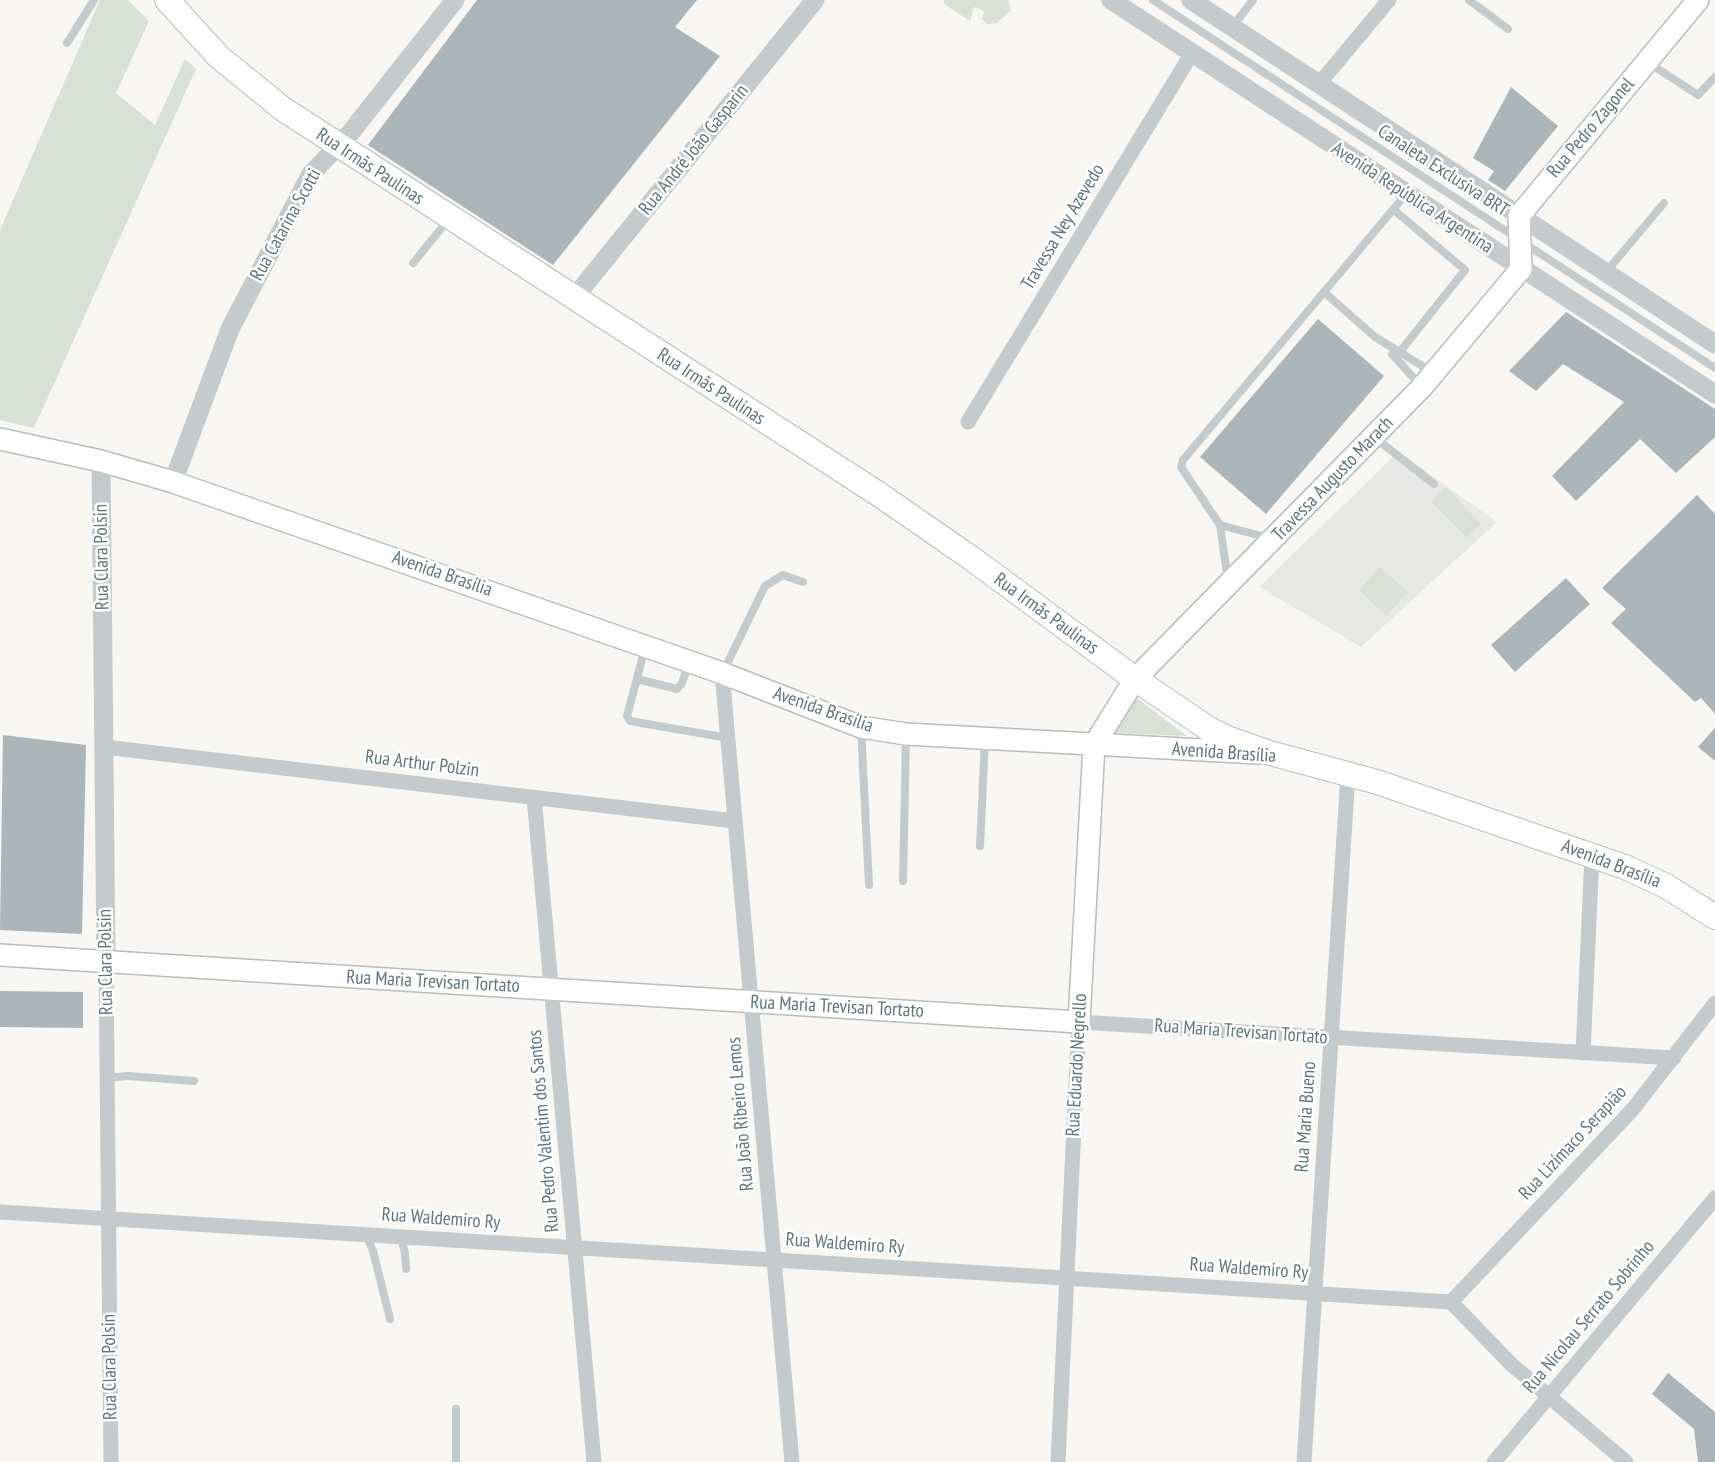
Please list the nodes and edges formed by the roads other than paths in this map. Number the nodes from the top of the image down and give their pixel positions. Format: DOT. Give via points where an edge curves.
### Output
graph roads {
  1 [pos="94,0"];
  2 [pos="167,0"];
  3 [pos="455,0"];
  4 [pos="814,0"];
  5 [pos="1110,0"];
  6 [pos="1153,0"];
  7 [pos="1192,0"];
  8 [pos="1253,0"];
  9 [pos="1390,0"];
  10 [pos="1469,0"];
  11 [pos="1698,0"];
  12 [pos="1232,27"];
  13 [pos="1508,29"];
  14 [pos="67,43"];
  15 [pos="1192,53"];
  16 [pos="1647,62"];
  17 [pos="1715,78"];
  18 [pos="1319,84"];
  19 [pos="337,146"];
  20 [pos="1406,194"];
  21 [pos="1664,203"];
  22 [pos="1394,210"];
  23 [pos="1519,216"];
  24 [pos="449,219"];
  25 [pos="1519,240"];
  26 [pos="413,263"];
  27 [pos="1521,269"];
  28 [pos="1605,272"];
  29 [pos="1324,292"];
  30 [pos="573,299"];
  31 [pos="1715,344"];
  32 [pos="1387,346"];
  33 [pos="1401,352"];
  34 [pos="1395,358"];
  35 [pos="1715,368"];
  36 [pos="1428,380"];
  37 [pos="1715,394"];
  38 [pos="968,422"];
  39 [pos="1374,436"];
  40 [pos="0,439"];
  41 [pos="101,461"];
  42 [pos="173,482"];
  43 [pos="1434,484"];
  44 [pos="1220,525"];
  45 [pos="1274,540"];
  46 [pos="803,582"];
  47 [pos="1229,585"];
  48 [pos="646,646"];
  49 [pos="689,662"];
  50 [pos="722,673"];
  51 [pos="1135,679"];
  52 [pos="637,680"];
  53 [pos="861,727"];
  54 [pos="906,734"];
  55 [pos="728,738"];
  56 [pos="985,739"];
  57 [pos="1094,745"];
  58 [pos="104,748"];
  59 [pos="1270,753"];
  60 [pos="1348,774"];
  61 [pos="534,797"];
  62 [pos="735,821"];
  63 [pos="980,846"];
  64 [pos="1592,855"];
  65 [pos="903,881"];
  66 [pos="868,885"];
  67 [pos="1715,918"];
  68 [pos="0,956"];
  69 [pos="106,962"];
  70 [pos="551,989"];
  71 [pos="751,1002"];
  72 [pos="1715,1003"];
  73 [pos="1079,1022"];
  74 [pos="1331,1037"];
  75 [pos="1583,1052"];
  76 [pos="1674,1058"];
  77 [pos="107,1078"];
  78 [pos="194,1081"];
  79 [pos="1715,1198"];
  80 [pos="0,1212"];
  81 [pos="109,1219"];
  82 [pos="366,1235"];
  83 [pos="402,1237"];
  84 [pos="575,1248"];
  85 [pos="774,1260"];
  86 [pos="406,1269"];
  87 [pos="1067,1278"];
  88 [pos="1315,1294"];
  89 [pos="1451,1302"];
  90 [pos="390,1319"];
  91 [pos="1549,1396"];
  92 [pos="456,1409"];
  93 [pos="111,1462"];
  94 [pos="456,1462"];
  95 [pos="594,1462"];
  96 [pos="792,1462"];
  97 [pos="1058,1462"];
  98 [pos="1304,1462"];
  99 [pos="1494,1462"];
  100 [pos="1626,1462"];
  1 -- 14 [label="lane"];
  2 -- 19 [label="main road, Rua Irmãs Paulinas" via="219,57 252,86"];
  3 -- 19 [label="street, Rua Catarina Scotti"];
  4 -- 30 [label="street, Rua André João Gasparin"];
  5 -- 15 [label="street, Avenida República Argentina"];
  6 -- 25 [label="lane, Canaleta Exclusiva BRT"];
  7 -- 12 [label="street"];
  8 -- 12 [label="lane"];
  9 -- 18 [label="street"];
  10 -- 13 [label="lane"];
  11 -- 16 [label="main road, Rua Pedro Zagonel"];
  12 -- 18 [label="street"];
  15 -- 20 [label="street, Avenida República Argentina"];
  15 -- 38 [label="street, Travessa Ney Azevedo"];
  16 -- 17 [label="lane" via="1698,95"];
  16 -- 23 [label="main road, Rua Pedro Zagonel"];
  18 -- 23 [label="street"];
  19 -- 24 [label="main road, Rua Irmãs Paulinas"];
  19 -- 42 [label="street, Rua Catarina Scotti" via="311,174 230,329"];
  20 -- 22 [label="lane"];
  20 -- 27 [label="street, Avenida República Argentina"];
  21 -- 28 [label="lane"];
  22 -- 29 [label="lane"];
  22 -- 33 [label="lane" via="1465,270"];
  23 -- 25 [label="main road"];
  23 -- 28 [label="street"];
  24 -- 26 [label="lane"];
  24 -- 30 [label="main road, Rua Irmãs Paulinas"];
  25 -- 27 [label="main road"];
  25 -- 35 [label="lane, Canaleta Exclusiva BRT"];
  27 -- 36 [label="main road, Travessa Augusto Marach"];
  27 -- 37 [label="street, Avenida República Argentina"];
  28 -- 31 [label="street"];
  29 -- 32 [label="lane"];
  29 -- 44 [label="lane" via="1183,460 1183,474"];
  30 -- 51 [label="main road, Rua Irmãs Paulinas" via="912,516"];
  32 -- 33 [label="lane"];
  32 -- 34 [label="lane"];
  33 -- 34 [label="lane"];
  33 -- 36 [label="lane"];
  34 -- 36 [label="lane"];
  36 -- 39 [label="main road, Travessa Augusto Marach"];
  39 -- 43 [label="lane"];
  39 -- 45 [label="main road, Travessa Augusto Marach"];
  40 -- 41 [label="main road, Avenida Brasília"];
  41 -- 42 [label="main road, Avenida Brasília"];
  41 -- 58 [label="street, Rua Clara Polsin"];
  42 -- 48 [label="main road, Avenida Brasília"];
  44 -- 45 [label="lane"];
  44 -- 47 [label="lane"];
  45 -- 47 [label="main road, Travessa Augusto Marach"];
  46 -- 50 [label="lane" via="782,575 765,586"];
  47 -- 51 [label="main road, Travessa Augusto Marach"];
  48 -- 49 [label="main road, Avenida Brasília"];
  48 -- 52 [label="lane"];
  49 -- 50 [label="main road, Avenida Brasília"];
  49 -- 52 [label="lane" via="682,684 677,689"];
  50 -- 53 [label="main road, Avenida Brasília"];
  50 -- 55 [label="street, Rua João Ribeiro Lemos"];
  51 -- 57 [label="main road, Rua Eduardo Negrello"];
  51 -- 59 [label="main road, Rua Irmãs Paulinas" via="1209,729"];
  52 -- 55 [label="lane" via="627,716 630,721"];
  53 -- 54 [label="main road, Avenida Brasília"];
  53 -- 66 [label="lane"];
  54 -- 56 [label="main road, Avenida Brasília"];
  54 -- 65 [label="lane"];
  55 -- 62 [label="street, Rua João Ribeiro Lemos"];
  56 -- 57 [label="main road, Avenida Brasília"];
  56 -- 63 [label="lane"];
  57 -- 59 [label="main road, Avenida Brasília"];
  57 -- 73 [label="main road, Rua Eduardo Negrello"];
  58 -- 61 [label="street, Rua Arthur Polzin"];
  58 -- 69 [label="street, Rua Clara Polsin"];
  59 -- 60 [label="main road, Avenida Brasília"];
  60 -- 64 [label="main road, Avenida Brasília"];
  60 -- 74 [label="street, Rua Maria Bueno"];
  61 -- 62 [label="street, Rua Arthur Polzin"];
  61 -- 70 [label="street, Rua Pedro Valentim dos Santos"];
  62 -- 71 [label="street, Rua João Ribeiro Lemos"];
  64 -- 67 [label="main road, Avenida Brasília" via="1652,878"];
  64 -- 75 [label="street"];
  68 -- 69 [label="main road, Rua Maria Trevisan Tortato"];
  69 -- 70 [label="main road, Rua Maria Trevisan Tortato"];
  69 -- 77 [label="street, Rua Clara Polsin"];
  70 -- 71 [label="main road, Rua Maria Trevisan Tortato"];
  70 -- 84 [label="street, Rua Pedro Valentim dos Santos"];
  71 -- 73 [label="main road, Rua Maria Trevisan Tortato"];
  71 -- 85 [label="street, Rua João Ribeiro Lemos"];
  72 -- 76 [label="street, Rua Lizímaco Serapião"];
  73 -- 74 [label="street, Rua Maria Trevisan Tortato"];
  73 -- 87 [label="street, Rua Eduardo Negrello"];
  74 -- 75 [label="street, Rua Maria Trevisan Tortato"];
  74 -- 88 [label="street, Rua Maria Bueno"];
  75 -- 76 [label="street, Rua Maria Trevisan Tortato"];
  76 -- 89 [label="street, Rua Lizímaco Serapião" via="1633,1110"];
  77 -- 78 [label="lane" via="128,1076"];
  77 -- 81 [label="street, Rua Clara Polsin"];
  79 -- 91 [label="street, Rua Nicolau Serrato Sobrinho"];
  80 -- 81 [label="street, Rua Waldemiro Ry"];
  81 -- 82 [label="street, Rua Waldemiro Ry"];
  81 -- 93 [label="street, Rua Clara Polsin"];
  82 -- 83 [label="street, Rua Waldemiro Ry"];
  82 -- 90 [label="lane"];
  83 -- 84 [label="street, Rua Waldemiro Ry"];
  83 -- 86 [label="lane"];
  84 -- 85 [label="street, Rua Waldemiro Ry"];
  84 -- 95 [label="street, Rua Pedro Valentim dos Santos"];
  85 -- 87 [label="street, Rua Waldemiro Ry"];
  85 -- 96 [label="street, Rua João Ribeiro Lemos"];
  87 -- 88 [label="street, Rua Waldemiro Ry"];
  87 -- 97 [label="street, Rua Eduardo Negrello"];
  88 -- 89 [label="street, Rua Waldemiro Ry"];
  88 -- 98 [label="street, Rua Maria Bueno"];
  89 -- 91 [label="street" via="1512,1364"];
  91 -- 99 [label="street, Rua Nicolau Serrato Sobrinho"];
  91 -- 100 [label="street"];
  92 -- 94 [label="lane"];
}
